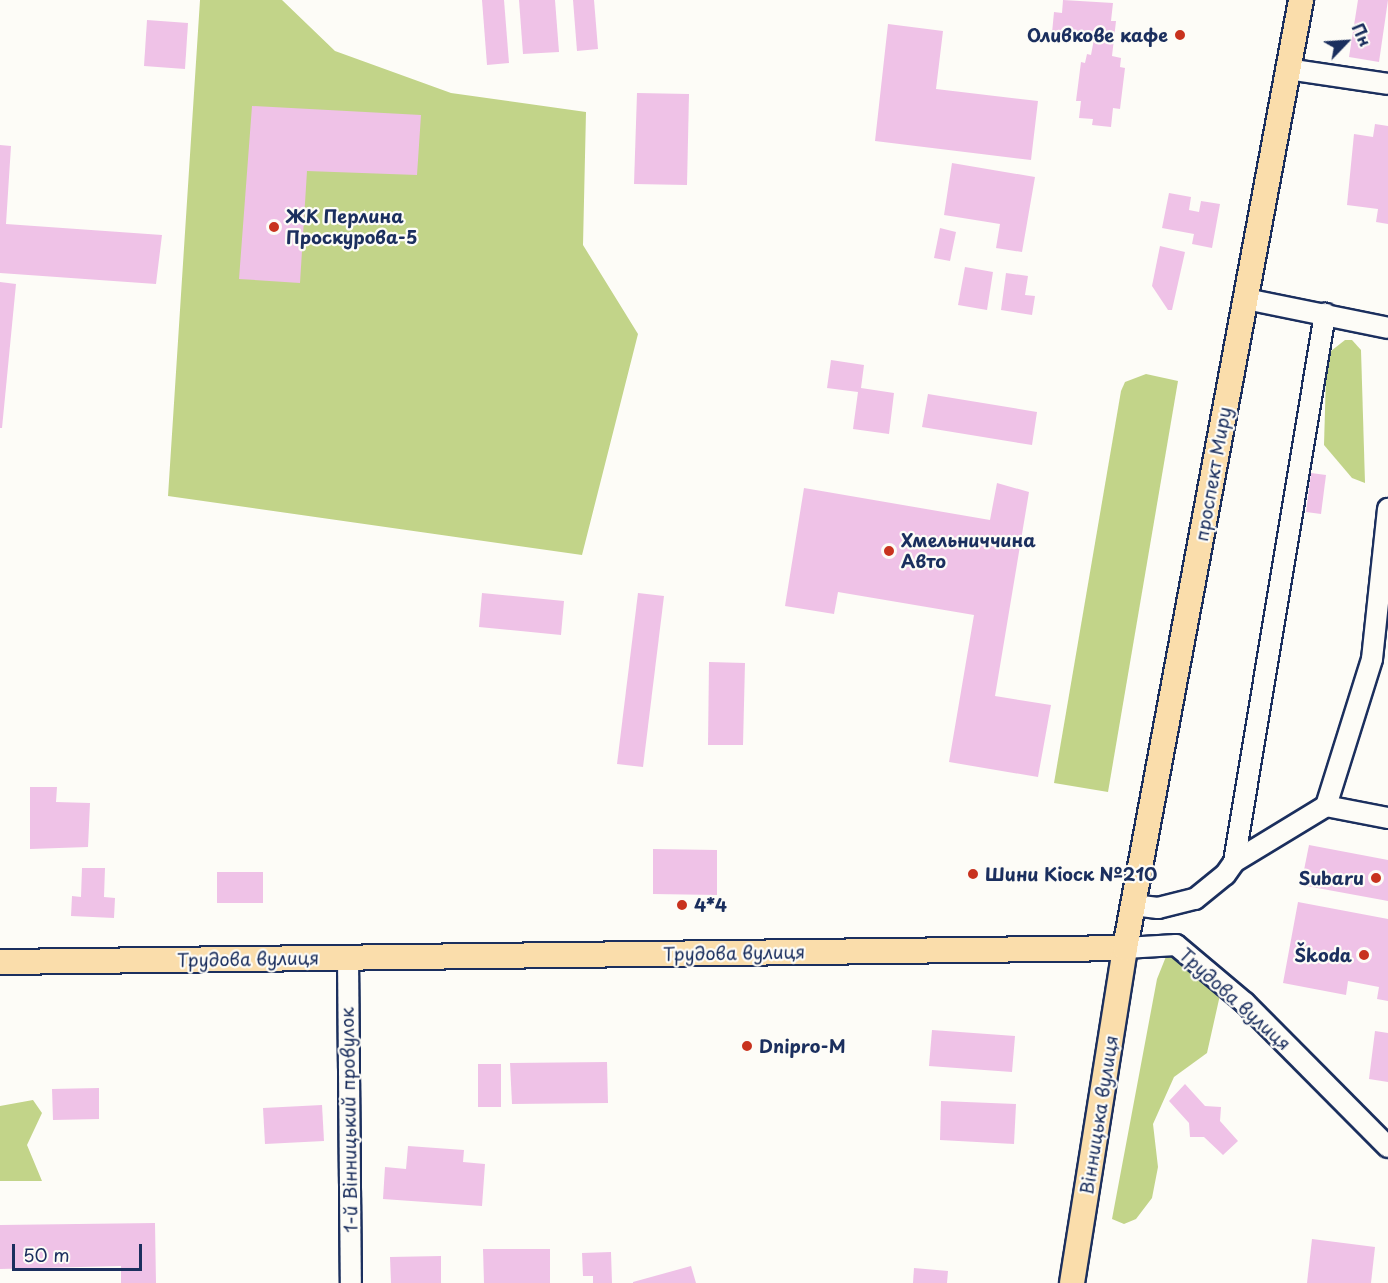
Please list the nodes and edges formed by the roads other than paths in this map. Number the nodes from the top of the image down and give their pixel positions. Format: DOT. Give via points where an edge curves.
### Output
graph roads {
  1 [pos="1301,0"];
  2 [pos="1288,69"];
  3 [pos="1388,84"];
  4 [pos="1246,299"];
  5 [pos="1325,314"];
  6 [pos="1388,328"];
  7 [pos="1388,509"];
  8 [pos="1326,806"];
  9 [pos="1388,818"];
  10 [pos="1229,869"];
  11 [pos="1133,905"];
  12 [pos="1125,948"];
  13 [pos="348,957"];
  14 [pos="0,962"];
  15 [pos="1388,1147"];
  16 [pos="351,1283"];
  17 [pos="1072,1283"];
  1 -- 2 [label="main road, проспект Миру"];
  2 -- 3 [label="street"];
  2 -- 4 [label="main road, проспект Миру"];
  4 -- 5 [label="street"];
  4 -- 11 [label="main road, проспект Миру"];
  5 -- 6 [label="street"];
  5 -- 10 [label="street"];
  7 -- 8 [label="street" via="1372,658"];
  8 -- 9 [label="street"];
  8 -- 10 [label="street"];
  10 -- 11 [label="street" via="1195,898 1158,908"];
  11 -- 12 [label="main road, проспект Миру"];
  12 -- 13 [label="main road, Трудова вулиця"];
  12 -- 15 [label="street, Трудова вулиця" via="1176,945 1245,1003"];
  12 -- 17 [label="main road, Вінницька вулиця"];
  13 -- 14 [label="main road, Трудова вулиця"];
  13 -- 16 [label="street, 1-й Вінницький провулок"];
}
